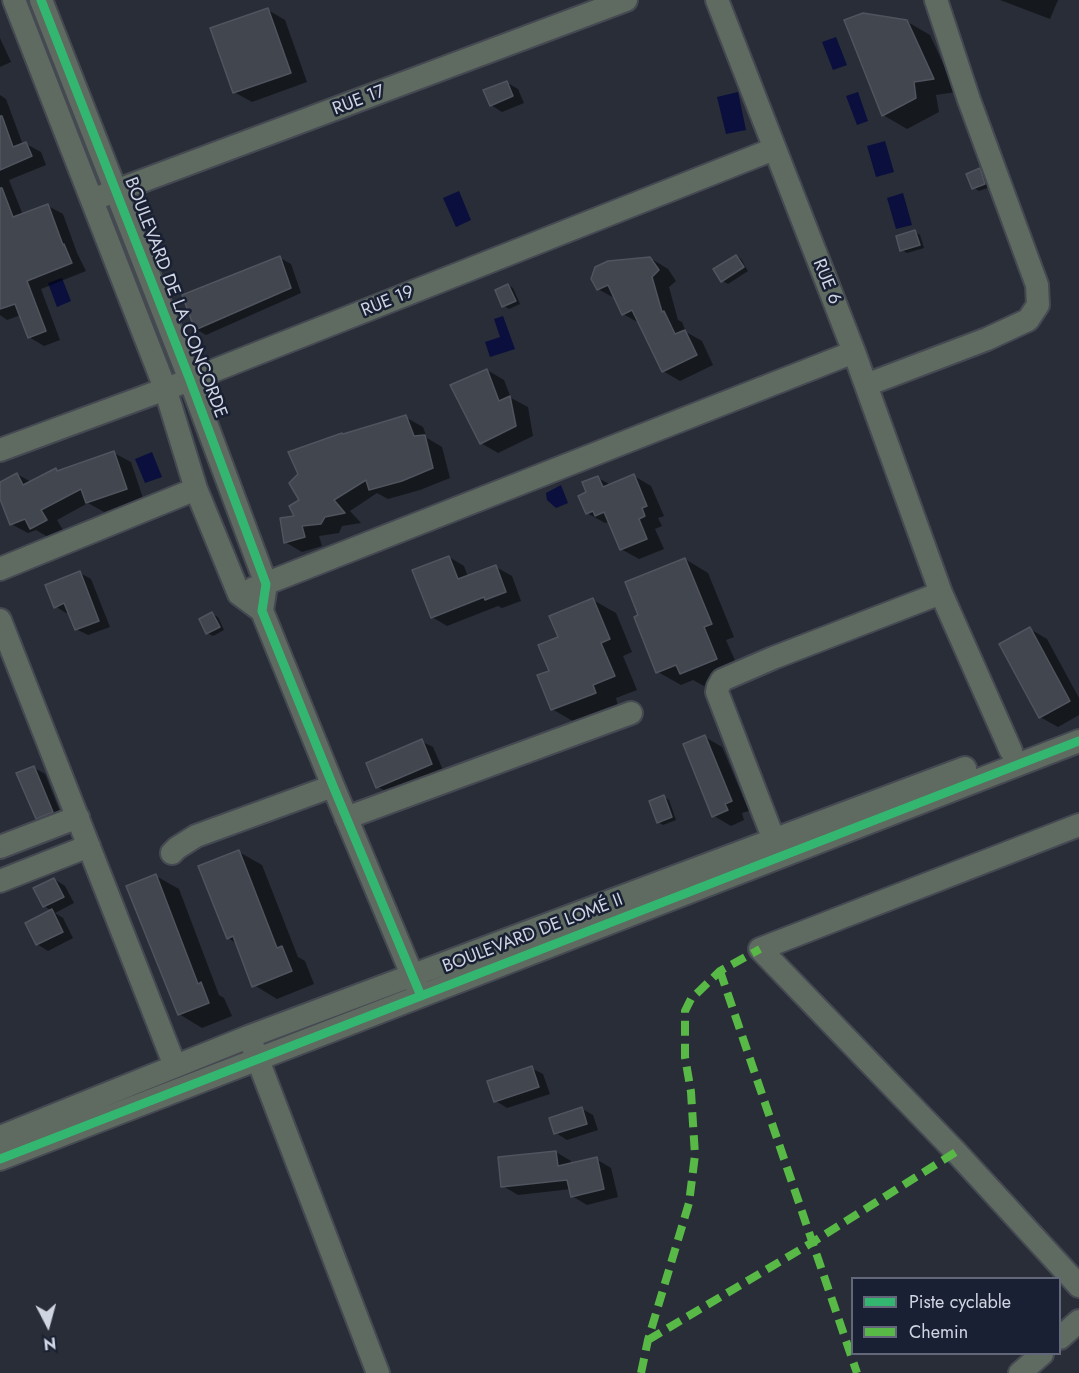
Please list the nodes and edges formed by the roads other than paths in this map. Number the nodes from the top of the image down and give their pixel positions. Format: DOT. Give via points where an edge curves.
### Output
graph roads {
  1 [pos="14,0"];
  2 [pos="41,0"];
  3 [pos="626,0"];
  4 [pos="717,0"];
  5 [pos="936,0"];
  6 [pos="774,149"];
  7 [pos="116,192"];
  8 [pos="92,199"];
  9 [pos="854,352"];
  10 [pos="190,380"];
  11 [pos="866,385"];
  12 [pos="165,388"];
  13 [pos="0,450"];
  14 [pos="196,489"];
  15 [pos="0,569"];
  16 [pos="266,584"];
  17 [pos="941,593"];
  18 [pos="239,594"];
  19 [pos="262,611"];
  20 [pos="0,620"];
  21 [pos="631,713"];
  22 [pos="1079,725"];
  23 [pos="1079,741"];
  24 [pos="1011,751"];
  25 [pos="333,786"];
  26 [pos="78,817"];
  27 [pos="346,818"];
  28 [pos="1079,825"];
  29 [pos="89,846"];
  30 [pos="0,847"];
  31 [pos="777,847"];
  32 [pos="172,853"];
  33 [pos="0,881"];
  34 [pos="412,975"];
  35 [pos="421,996"];
  36 [pos="248,1037"];
  37 [pos="259,1059"];
  38 [pos="175,1066"];
  39 [pos="0,1137"];
  40 [pos="0,1159"];
  41 [pos="1079,1286"];
  42 [pos="1079,1321"];
  43 [pos="1061,1336"];
  44 [pos="1040,1355"];
  45 [pos="378,1373"];
  46 [pos="1020,1373"];
  1 -- 8 [label="street"];
  2 -- 7 [label="street, BOULEVARD DE LA CONCORDE"];
  3 -- 7 [label="street, RUE 17"];
  4 -- 6 [label="street, RUE 6"];
  5 -- 11 [label="street" via="1037,285 1038,305 1028,320"];
  6 -- 9 [label="street, RUE 6"];
  6 -- 10 [label="street, RUE 19"];
  7 -- 8 [label="street, RUE 17"];
  7 -- 10 [label="street, BOULEVARD DE LA CONCORDE"];
  8 -- 12 [label="street"];
  9 -- 11 [label="street, RUE 6"];
  9 -- 16 [label="street"];
  10 -- 12 [label="street, RUE 19"];
  10 -- 16 [label="street, BOULEVARD DE LA CONCORDE"];
  11 -- 17 [label="street, RUE 6"];
  12 -- 13 [label="street, RUE 19"];
  12 -- 14 [label="street"];
  14 -- 15 [label="street"];
  14 -- 18 [label="street"];
  16 -- 18 [label="street"];
  16 -- 19 [label="street, BOULEVARD DE LA CONCORDE"];
  17 -- 24 [label="street, RUE 6"];
  17 -- 31 [label="street" via="722,680 717,692"];
  18 -- 19 [label="street"];
  19 -- 25 [label="street"];
  20 -- 26 [label="street"];
  21 -- 27 [label="street"];
  22 -- 24 [label="street, BOULEVARD DE LOMÉ II"];
  23 -- 31 [label="street, BOULEVARD DE LOMÉ II"];
  24 -- 31 [label="street, BOULEVARD DE LOMÉ II"];
  25 -- 27 [label="street"];
  25 -- 32 [label="street" via="196,836"];
  26 -- 29 [label="street"];
  26 -- 30 [label="street"];
  27 -- 34 [label="street"];
  28 -- 41 [label="street" via="760,949"];
  29 -- 33 [label="street"];
  29 -- 38 [label="street"];
  31 -- 34 [label="street, BOULEVARD DE LOMÉ II"];
  31 -- 35 [label="street, BOULEVARD DE LOMÉ II"];
  34 -- 35 [label="street"];
  34 -- 36 [label="street, BOULEVARD DE LOMÉ II"];
  35 -- 37 [label="street, BOULEVARD DE LOMÉ II"];
  36 -- 37 [label="street"];
  36 -- 38 [label="street, BOULEVARD DE LOMÉ II"];
  37 -- 40 [label="street, BOULEVARD DE LOMÉ II"];
  37 -- 45 [label="street"];
  38 -- 39 [label="street, BOULEVARD DE LOMÉ II"];
  42 -- 43 [label="street"];
  44 -- 46 [label="street"];
}
